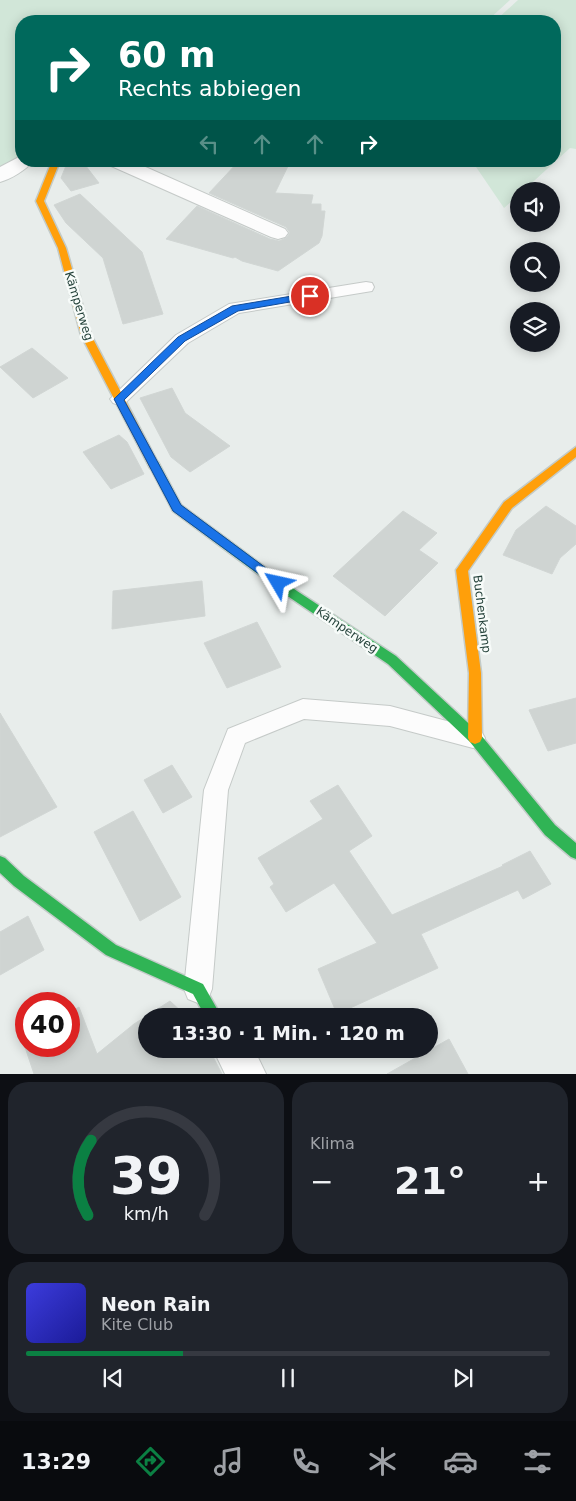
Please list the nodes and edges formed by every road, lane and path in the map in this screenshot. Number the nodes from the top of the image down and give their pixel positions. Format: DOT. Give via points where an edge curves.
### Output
graph roads {
  1 [pos="15,166"];
  2 [pos="54,167"];
  3 [pos="129,167"];
  4 [pos="0,176"];
  5 [pos="278,232"];
  6 [pos="366,287"];
  7 [pos="119,399"];
  8 [pos="576,451"];
  9 [pos="475,738"];
  10 [pos="576,852"];
  11 [pos="0,863"];
  12 [pos="198,989"];
  13 [pos="209,1008"];
  14 [pos="237,1058"];
  15 [pos="247,1074"];
  1 -- 4 [label="street"];
  2 -- 7 [label="street, Kämperweg" via="40,200 62,248 86,335"];
  3 -- 5 [label="street"];
  6 -- 7 [label="lane" via="235,308 182,339"];
  7 -- 9 [label="street, Kämperweg" via="177,508 292,594 392,660"];
  8 -- 9 [label="street, Buchenkamp" via="508,505 462,570 475,673"];
  9 -- 10 [label="street, Kämperweg" via="550,830"];
  9 -- 12 [label="lane" via="390,716 303,709 236,736 216,790"];
  11 -- 12 [label="street" via="111,950"];
  12 -- 13 [label="street"];
  14 -- 15 [label="street"];
}
